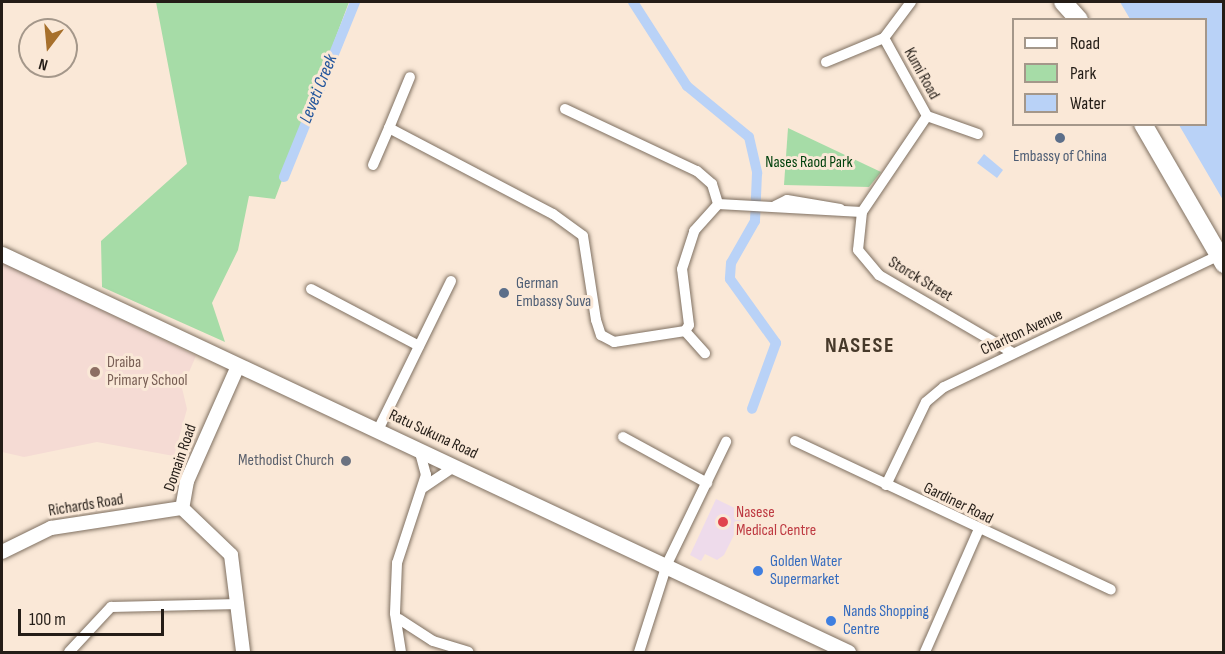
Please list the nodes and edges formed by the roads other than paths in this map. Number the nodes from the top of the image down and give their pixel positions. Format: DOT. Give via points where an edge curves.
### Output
graph roads {
  1 [pos="911,2"];
  2 [pos="1063,2"];
  3 [pos="1076,18"];
  4 [pos="884,38"];
  5 [pos="826,62"];
  6 [pos="410,77"];
  7 [pos="566,109"];
  8 [pos="927,116"];
  9 [pos="1144,126"];
  10 [pos="389,129"];
  11 [pos="978,134"];
  12 [pos="373,165"];
  13 [pos="718,204"];
  14 [pos="862,212"];
  15 [pos="2,254"];
  16 [pos="1221,260"];
  17 [pos="451,281"];
  18 [pos="311,289"];
  19 [pos="685,332"];
  20 [pos="418,345"];
  21 [pos="1013,352"];
  22 [pos="705,353"];
  23 [pos="238,366"];
  24 [pos="378,430"];
  25 [pos="622,437"];
  26 [pos="795,441"];
  27 [pos="726,442"];
  28 [pos="419,449"];
  29 [pos="455,466"];
  30 [pos="707,483"];
  31 [pos="886,485"];
  32 [pos="424,487"];
  33 [pos="182,508"];
  34 [pos="978,531"];
  35 [pos="2,552"];
  36 [pos="668,564"];
  37 [pos="1111,590"];
  38 [pos="239,604"];
  39 [pos="399,619"];
  40 [pos="69,652"];
  41 [pos="243,652"];
  42 [pos="401,652"];
  43 [pos="468,652"];
  44 [pos="639,652"];
  45 [pos="848,652"];
  46 [pos="925,652"];
  1 -- 4 [label="street, Kumi Road"];
  2 -- 3 [label="main road"];
  4 -- 5 [label="street"];
  4 -- 8 [label="street, Kumi Road"];
  6 -- 10 [label="street"];
  7 -- 13 [label="street" via="697,171 712,184"];
  8 -- 11 [label="street, Kumi Road"];
  8 -- 14 [label="street, Storck Street"];
  9 -- 16 [label="main road"];
  10 -- 12 [label="street"];
  10 -- 19 [label="street" via="553,214 583,236 601,335 614,342"];
  13 -- 14 [label="street" via="775,207 787,200"];
  13 -- 19 [label="street" via="694,231 682,269 689,325"];
  14 -- 21 [label="street, Storck Street" via="856,238 865,261"];
  15 -- 23 [label="main road, Ratu Sukuna Road"];
  16 -- 21 [label="street, Charlton Avenue"];
  17 -- 20 [label="street"];
  18 -- 20 [label="street"];
  19 -- 22 [label="street"];
  20 -- 24 [label="street"];
  21 -- 31 [label="street, Charlton Avenue" via="944,387 926,402"];
  23 -- 24 [label="main road, Ratu Sukuna Road"];
  23 -- 33 [label="street, Domain Road" via="187,481"];
  24 -- 28 [label="main road, Ratu Sukuna Road"];
  25 -- 30 [label="street"];
  26 -- 31 [label="street, Gardiner Road"];
  27 -- 30 [label="street"];
  28 -- 29 [label="main road, Ratu Sukuna Road"];
  28 -- 32 [label="street"];
  29 -- 32 [label="street"];
  29 -- 36 [label="main road, Ratu Sukuna Road"];
  30 -- 36 [label="street"];
  31 -- 34 [label="street, Gardiner Road"];
  32 -- 39 [label="street" via="397,563"];
  33 -- 35 [label="street, Richards Road" via="51,528"];
  33 -- 38 [label="street, Domain Road" via="231,555"];
  34 -- 37 [label="street, Gardiner Road"];
  34 -- 46 [label="street"];
  36 -- 44 [label="street"];
  36 -- 45 [label="main road, Ratu Sukuna Road"];
  38 -- 40 [label="street" via="111,607"];
  38 -- 41 [label="street, Domain Road"];
  39 -- 42 [label="street"];
  39 -- 43 [label="street" via="433,641"];
}
